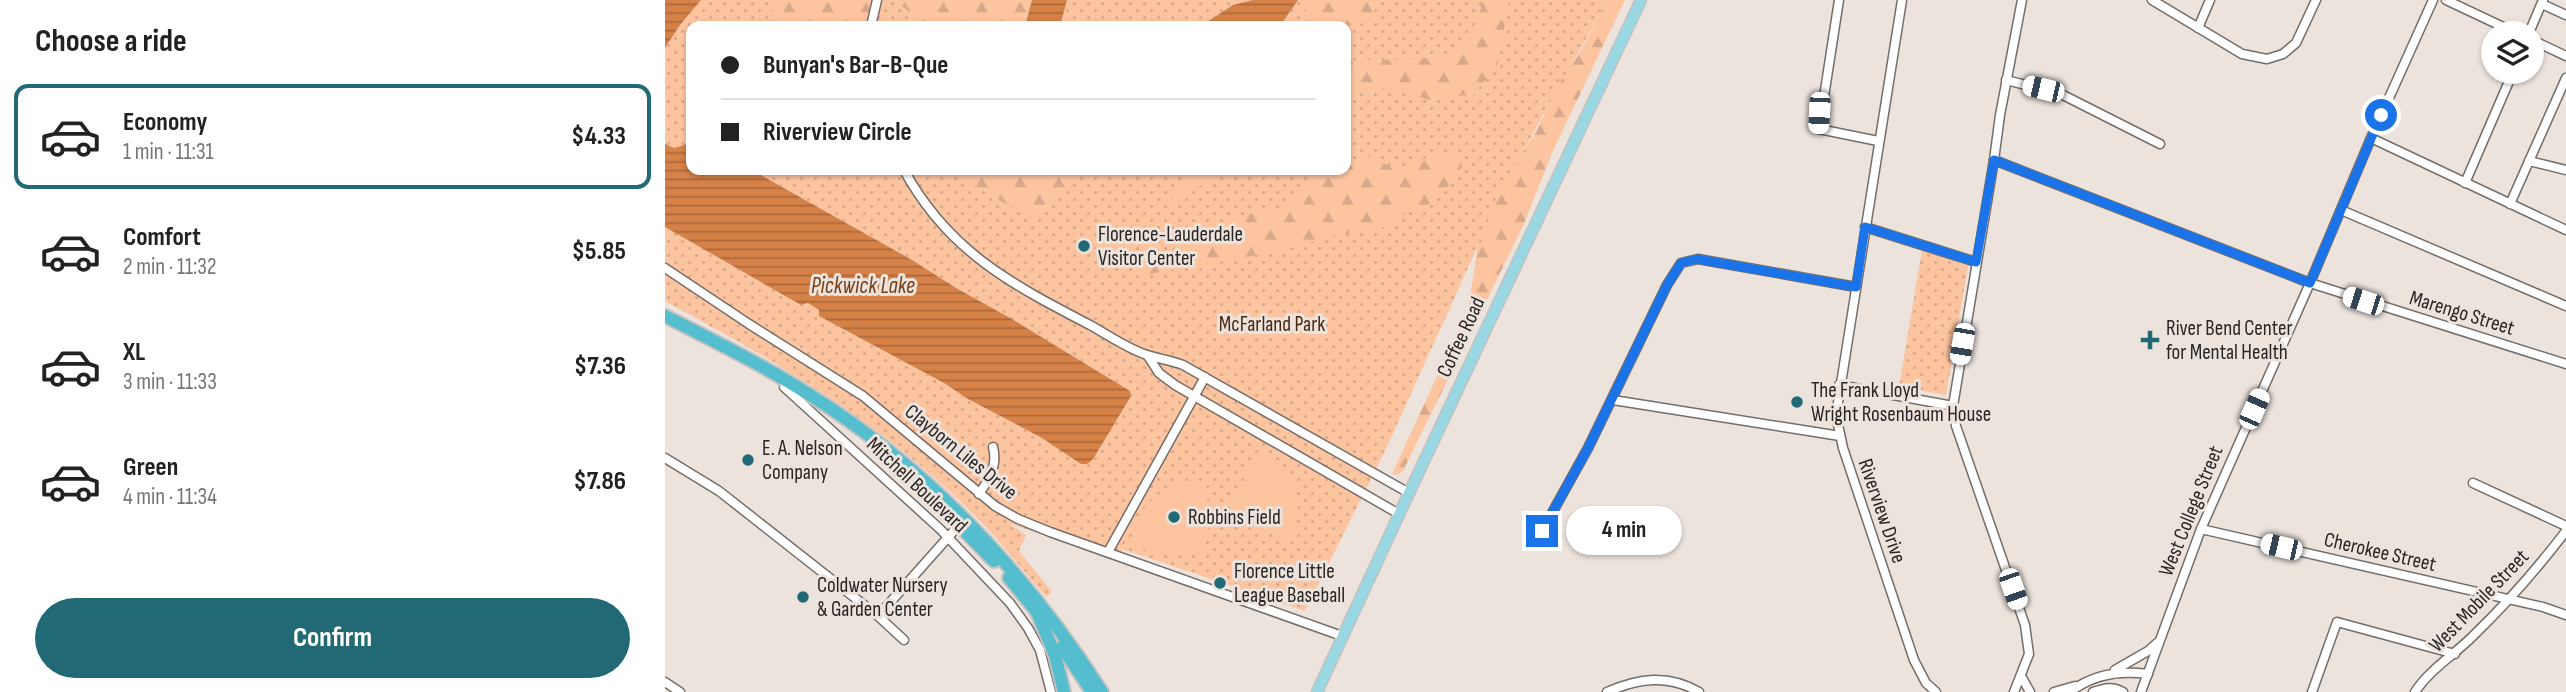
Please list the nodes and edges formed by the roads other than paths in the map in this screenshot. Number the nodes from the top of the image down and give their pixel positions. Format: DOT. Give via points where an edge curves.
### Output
graph roads {
  1 [pos="877,0"];
  2 [pos="1641,0"];
  3 [pos="1839,0"];
  4 [pos="1902,0"];
  5 [pos="2022,0"];
  6 [pos="2152,0"];
  7 [pos="2210,0"];
  8 [pos="2316,0"];
  9 [pos="2433,0"];
  10 [pos="2446,0"];
  11 [pos="2543,2"];
  12 [pos="2566,15"];
  13 [pos="872,21"];
  14 [pos="2491,21"];
  15 [pos="2534,21"];
  16 [pos="2198,28"];
  17 [pos="2544,46"];
  18 [pos="2566,56"];
  19 [pos="2006,80"];
  20 [pos="2508,84"];
  21 [pos="2565,84"];
  22 [pos="2371,138"];
  23 [pos="1878,141"];
  24 [pos="2160,144"];
  25 [pos="1994,160"];
  26 [pos="2529,161"];
  27 [pos="2566,170"];
  28 [pos="907,175"];
  29 [pos="2465,183"];
  30 [pos="2510,204"];
  31 [pos="2341,209"];
  32 [pos="1865,227"];
  33 [pos="2566,230"];
  34 [pos="1976,262"];
  35 [pos="665,268"];
  36 [pos="2310,283"];
  37 [pos="1856,287"];
  38 [pos="2566,306"];
  39 [pos="665,316"];
  40 [pos="665,324"];
  41 [pos="1148,356"];
  42 [pos="2566,364"];
  43 [pos="1205,377"];
  44 [pos="1839,385"];
  45 [pos="784,387"];
  46 [pos="1194,397"];
  47 [pos="1613,400"];
  48 [pos="1953,406"];
  49 [pos="1840,436"];
  50 [pos="993,447"];
  51 [pos="665,458"];
  52 [pos="2473,483"];
  53 [pos="1409,493"];
  54 [pos="979,494"];
  55 [pos="1399,514"];
  56 [pos="959,525"];
  57 [pos="2201,529"];
  58 [pos="2566,529"];
  59 [pos="1542,531"];
  60 [pos="948,537"];
  61 [pos="1108,552"];
  62 [pos="1022,594"];
  63 [pos="2510,600"];
  64 [pos="1010,603"];
  65 [pos="1035,610"];
  66 [pos="2566,615"];
  67 [pos="878,616"];
  68 [pos="1342,636"];
  69 [pos="904,640"];
  70 [pos="2159,641"];
  71 [pos="2455,654"];
  72 [pos="2108,674"];
  73 [pos="2148,674"];
  74 [pos="2021,676"];
  75 [pos="665,682"];
  76 [pos="2078,686"];
  77 [pos="680,692"];
  78 [pos="1051,692"];
  79 [pos="1064,692"];
  80 [pos="1092,692"];
  81 [pos="1102,692"];
  82 [pos="1317,692"];
  83 [pos="1607,692"];
  84 [pos="1699,692"];
  85 [pos="1936,692"];
  86 [pos="2014,692"];
  87 [pos="2030,692"];
  88 [pos="2054,692"];
  89 [pos="2070,692"];
  90 [pos="2093,692"];
  91 [pos="2123,692"];
  92 [pos="2141,692"];
  93 [pos="2312,692"];
  94 [pos="2414,692"];
  1 -- 13 [label="street"];
  2 -- 53 [label="main road, Coffee Road"];
  3 -- 23 [label="street" via="1819,129"];
  4 -- 23 [label="street, Riverview Drive"];
  5 -- 19 [label="street"];
  6 -- 16 [label="street"];
  7 -- 16 [label="street"];
  8 -- 16 [label="street" via="2296,43 2276,57 2242,54"];
  9 -- 22 [label="street, West College Street"];
  10 -- 14 [label="street"];
  11 -- 12 [label="street"];
  11 -- 15 [label="street"];
  17 -- 18 [label="street"];
  19 -- 24 [label="street" via="2061,94"];
  19 -- 25 [label="street"];
  20 -- 29 [label="street"];
  21 -- 26 [label="street"];
  22 -- 29 [label="street"];
  22 -- 31 [label="street, West College Street"];
  23 -- 32 [label="street, Riverview Drive"];
  25 -- 34 [label="street"];
  25 -- 36 [label="street, Marengo Street"];
  26 -- 27 [label="street"];
  26 -- 30 [label="street"];
  28 -- 41 [label="street" via="938,222 970,254"];
  29 -- 30 [label="street"];
  30 -- 33 [label="street"];
  31 -- 36 [label="street, West College Street"];
  31 -- 38 [label="street"];
  32 -- 34 [label="street"];
  32 -- 37 [label="street, Riverview Drive"];
  34 -- 48 [label="street"];
  35 -- 54 [label="street, Clayborn Liles Drive" via="863,396"];
  36 -- 42 [label="street, Marengo Street"];
  36 -- 57 [label="street, West College Street"];
  37 -- 44 [label="street, Riverview Drive"];
  37 -- 47 [label="street" via="1689,259 1675,270"];
  39 -- 81 [label="highway" via="810,394 914,472 966,519 1029,588"];
  40 -- 45 [label="highway"];
  41 -- 43 [label="street" via="1167,358"];
  41 -- 46 [label="street" via="1159,373"];
  43 -- 46 [label="street"];
  43 -- 53 [label="street"];
  44 -- 48 [label="street"];
  44 -- 49 [label="street, Riverview Drive" via="1836,415"];
  45 -- 56 [label="highway" via="876,450"];
  45 -- 60 [label="street, Mitchell Boulevard"];
  46 -- 55 [label="street"];
  46 -- 61 [label="street"];
  47 -- 49 [label="street"];
  47 -- 59 [label="street"];
  48 -- 74 [label="street" via="2025,625 2029,654"];
  49 -- 85 [label="street, Riverview Drive" via="1914,660"];
  50 -- 54 [label="street" via="993,472"];
  51 -- 67 [label="street" via="697,476"];
  52 -- 58 [label="street"];
  53 -- 55 [label="main road, Coffee Road"];
  54 -- 61 [label="street, Clayborn Liles Drive" via="1018,519"];
  55 -- 68 [label="main road, Coffee Road"];
  56 -- 60 [label="street"];
  56 -- 62 [label="highway"];
  57 -- 63 [label="street, Cherokee Street"];
  57 -- 70 [label="street, West College Street"];
  58 -- 63 [label="street, West Mobile Street"];
  60 -- 64 [label="street, Mitchell Boulevard"];
  60 -- 67 [label="street"];
  61 -- 68 [label="street, Clayborn Liles Drive"];
  62 -- 64 [label="street"];
  62 -- 65 [label="highway"];
  63 -- 66 [label="street, Cherokee Street"];
  63 -- 71 [label="street, West Mobile Street"];
  64 -- 78 [label="street, Mitchell Boulevard" via="1039,650"];
  65 -- 79 [label="highway" via="1055,655"];
  65 -- 80 [label="highway"];
  67 -- 69 [label="street"];
  68 -- 82 [label="main road, Coffee Road"];
  70 -- 72 [label="street"];
  70 -- 73 [label="street, West College Street"];
  71 -- 93 [label="street" via="2337,622"];
  71 -- 94 [label="street, West Mobile Street"];
  72 -- 73 [label="street"];
  72 -- 76 [label="street"];
  73 -- 92 [label="street, West College Street"];
  74 -- 86 [label="street"];
  74 -- 87 [label="street"];
  75 -- 77 [label="street"];
  76 -- 88 [label="street"];
  76 -- 89 [label="street"];
  83 -- 84 [label="street" via="1656,679 1682,683"];
  90 -- 91 [label="street" via="2105,688"];
}
